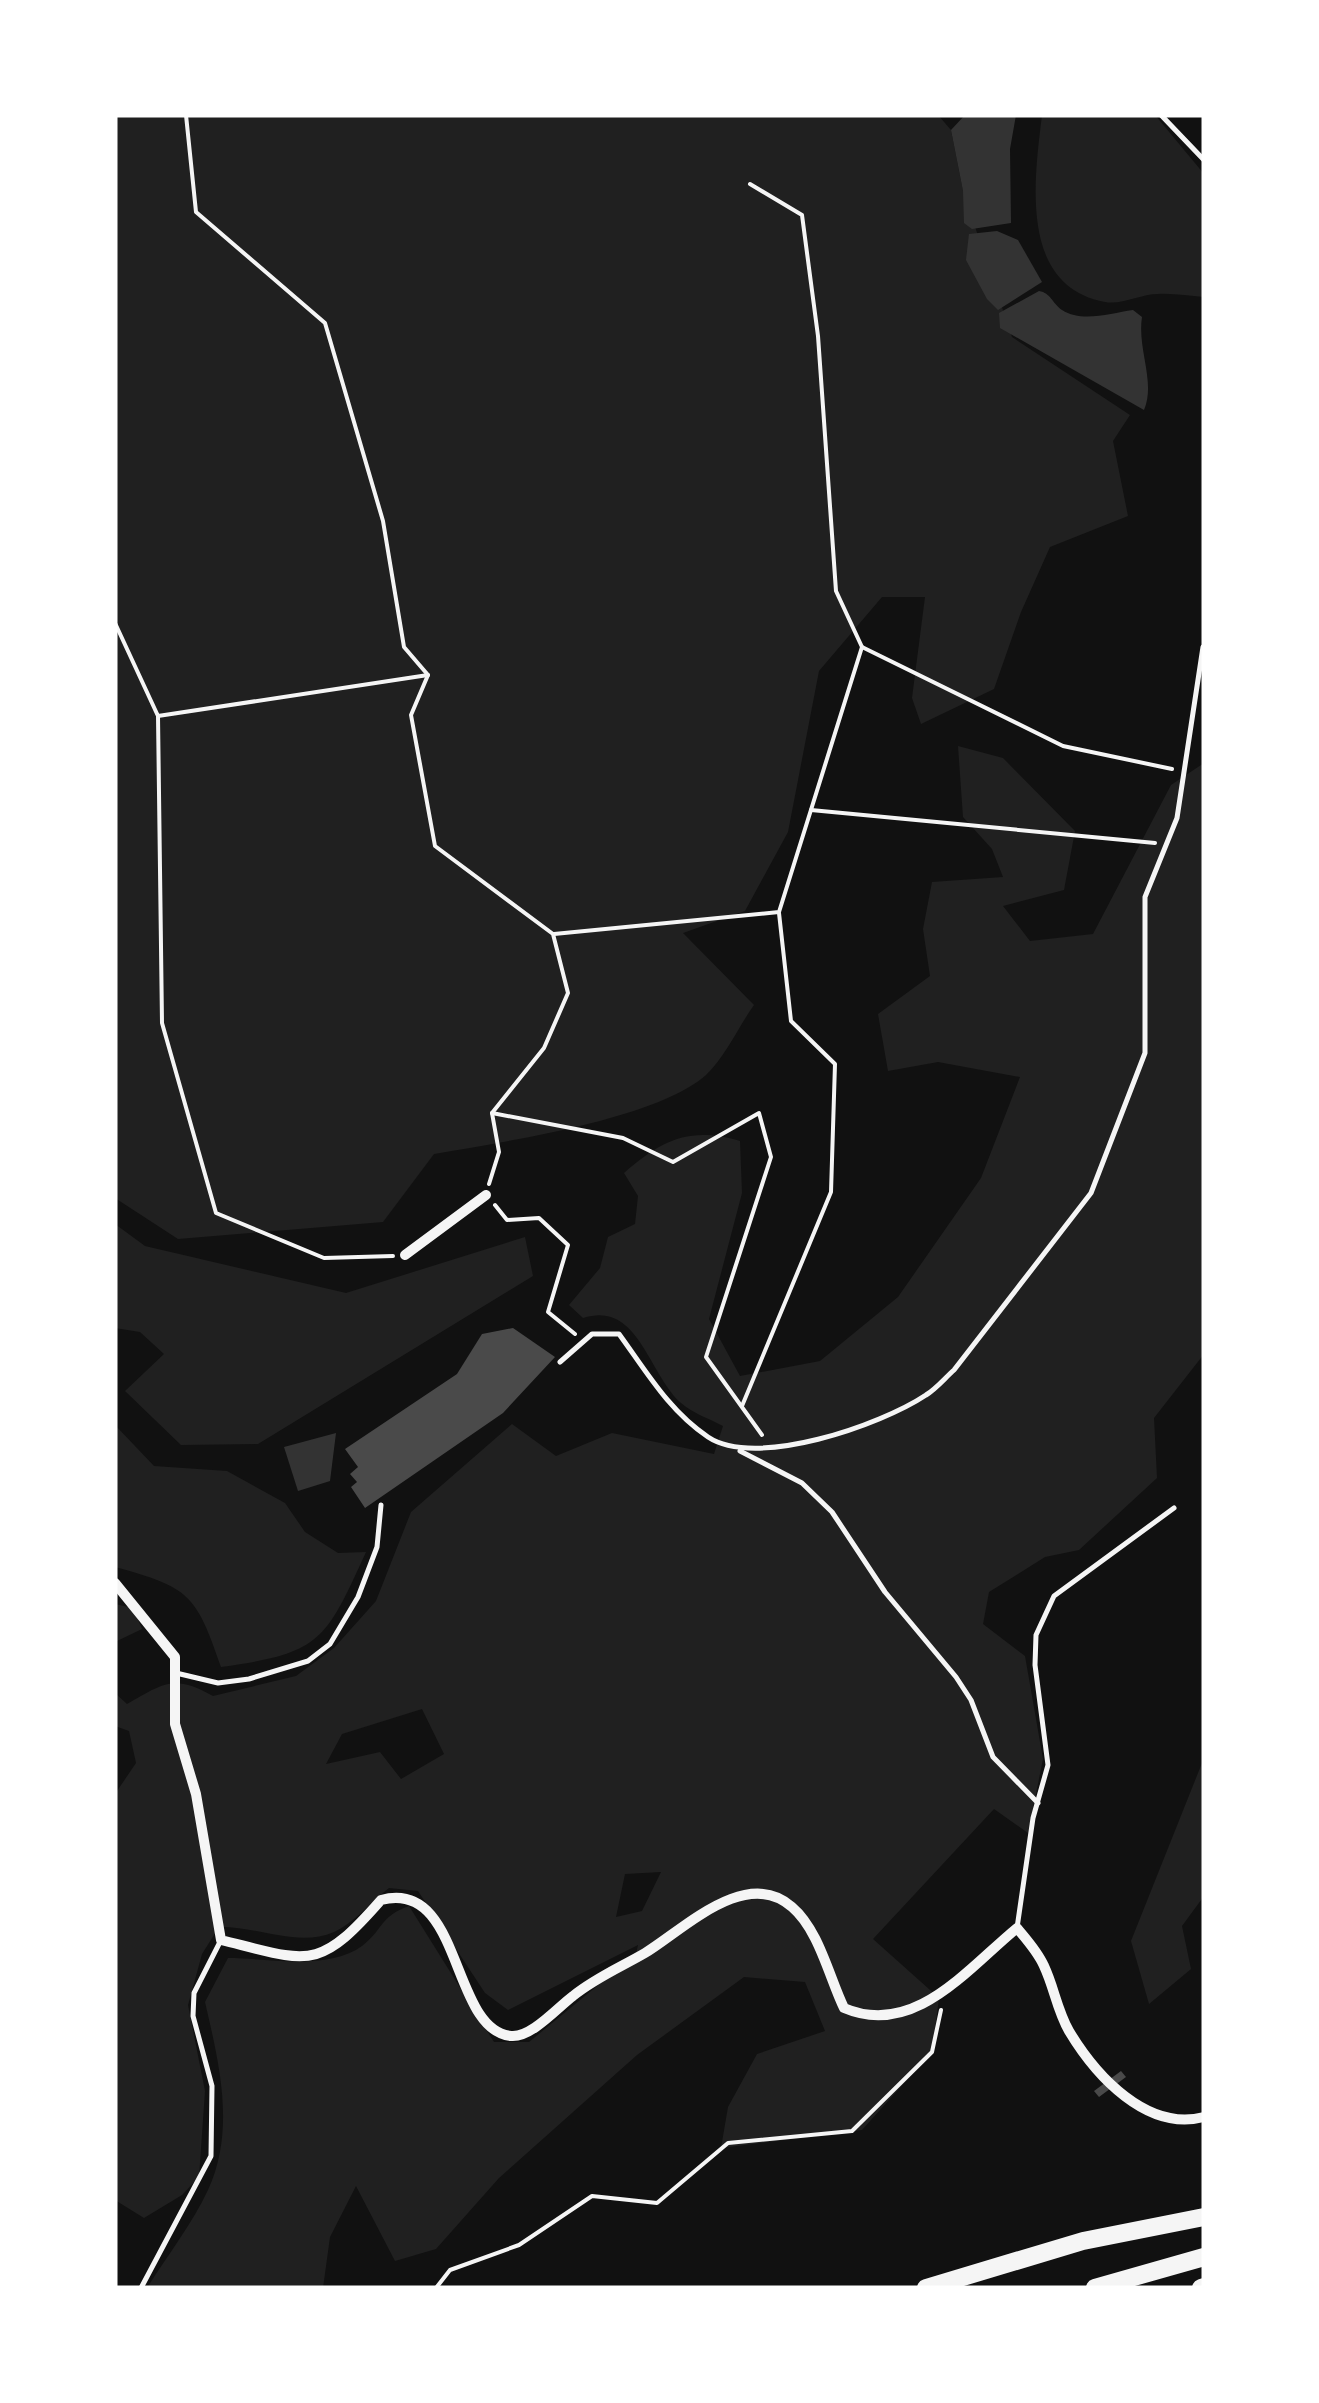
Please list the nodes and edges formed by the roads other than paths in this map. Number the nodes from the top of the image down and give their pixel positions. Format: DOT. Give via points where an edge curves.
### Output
graph roads {
  1 [pos="1161,115"];
  2 [pos="1204,160"];
  3 [pos="1203,647"];
  4 [pos="486,1195"];
  5 [pos="405,1256"];
  6 [pos="560,1362"];
  7 [pos="735,1449"];
  8 [pos="381,1505"];
  9 [pos="1174,1508"];
  10 [pos="115,1583"];
  11 [pos="176,1673"];
  12 [pos="1038,1803"];
  13 [pos="1017,1928"];
  14 [pos="220,1940"];
  15 [pos="1204,2117"];
  16 [pos="1204,2217"];
  17 [pos="1204,2257"];
  18 [pos="140,2288"];
  19 [pos="926,2288"];
  20 [pos="1095,2288"];
  1 -- 2 [label="lane"];
  3 -- 7 [label="lane" via="1177,818 1145,897 1145,1052 1091,1193 954,1370 926,1395 837,1433"];
  4 -- 5 [label="street"];
  6 -- 7 [label="lane" via="582,1340 604,1330 619,1334 680,1414"];
  7 -- 12 [label="lane" via="802,1483 832,1512 885,1592 956,1677 993,1757"];
  8 -- 11 [label="lane" via="377,1547 330,1644 308,1661 248,1679 218,1683"];
  9 -- 12 [label="lane" via="1054,1596 1036,1635 1048,1765"];
  10 -- 11 [label="street" via="164,1638"];
  11 -- 14 [label="street" via="176,1724 216,1888"];
  12 -- 13 [label="lane"];
  13 -- 14 [label="street" via="918,2010 864,2017 844,2008 796,1910 763,1894 726,1901 514,2037 482,2014 432,1918 410,1899 381,1900 334,1950 312,1956"];
  13 -- 15 [label="street" via="1044,1966 1070,2033 1124,2096 1156,2115"];
  14 -- 18 [label="lane" via="194,1993 193,2016 212,2086 211,2156"];
  16 -- 19 [label="highway" via="1083,2241"];
  17 -- 20 [label="highway"];
}
